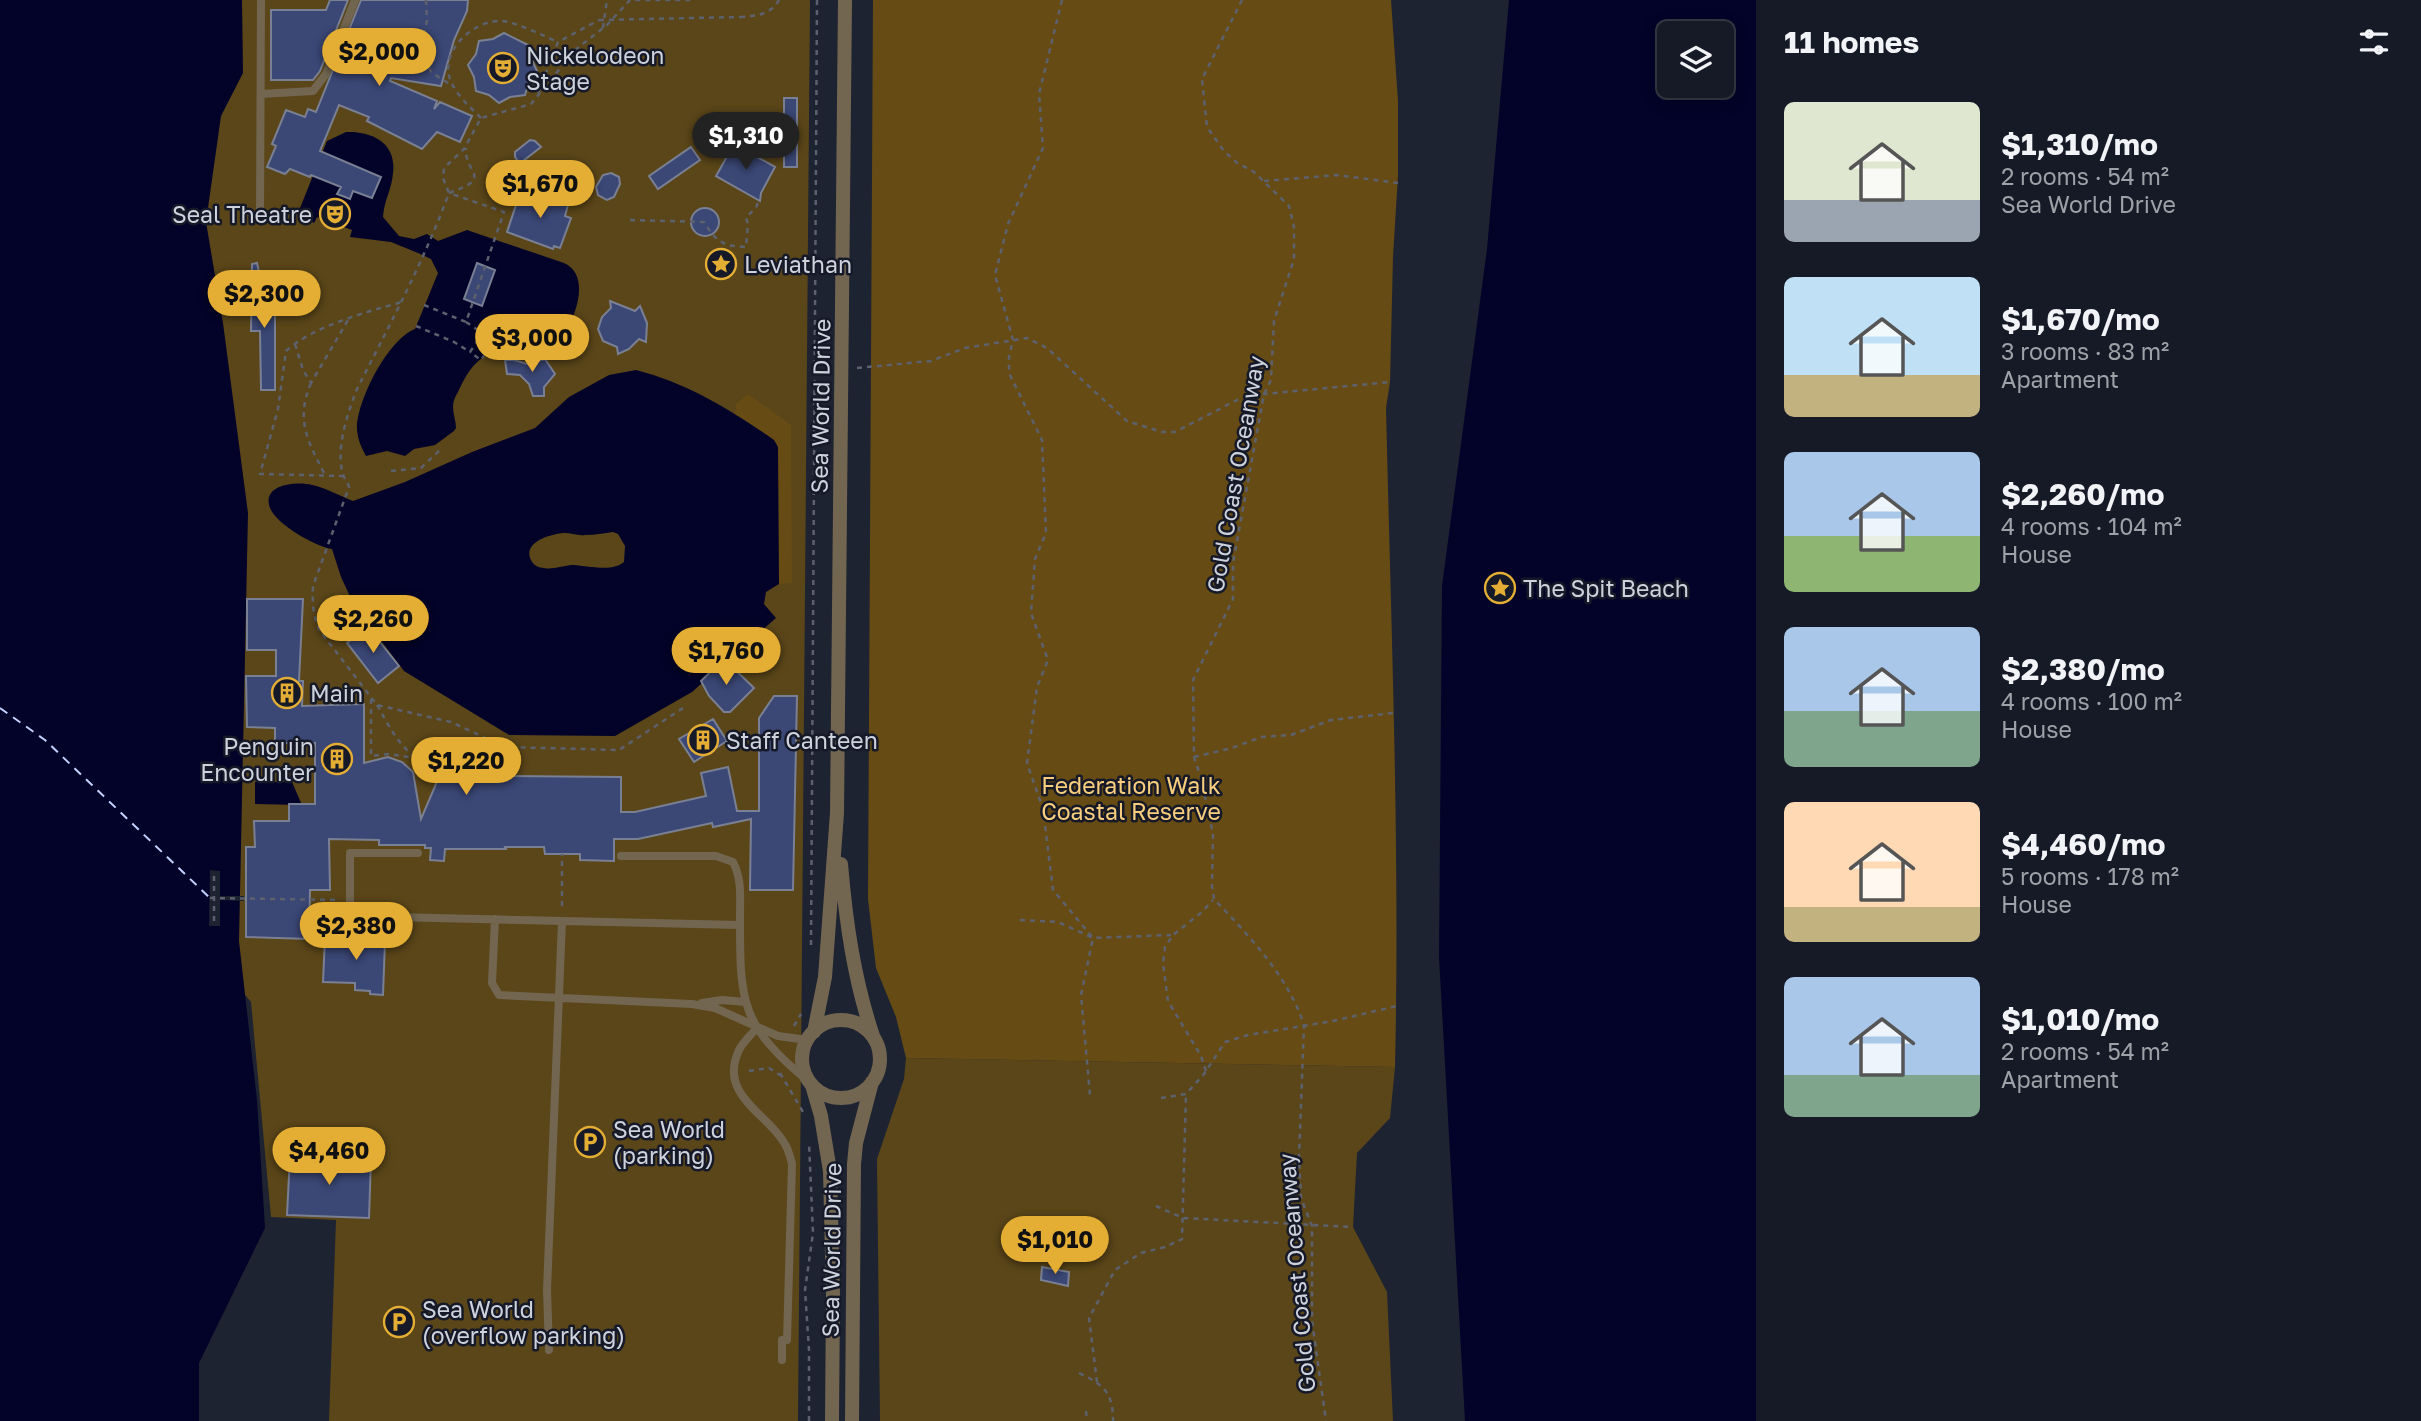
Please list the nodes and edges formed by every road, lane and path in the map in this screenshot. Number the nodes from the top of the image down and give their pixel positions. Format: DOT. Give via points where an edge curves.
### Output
graph roads {
  1 [pos="261,0"];
  2 [pos="355,0"];
  3 [pos="426,0"];
  4 [pos="607,0"];
  5 [pos="695,0"];
  6 [pos="779,0"];
  7 [pos="817,0"];
  8 [pos="845,0"];
  9 [pos="1062,0"];
  10 [pos="1242,0"];
  11 [pos="603,28"];
  12 [pos="558,42"];
  13 [pos="454,87"];
  14 [pos="261,94"];
  15 [pos="537,96"];
  16 [pos="481,118"];
  17 [pos="467,143"];
  18 [pos="1264,181"];
  19 [pos="1398,183"];
  20 [pos="449,193"];
  21 [pos="758,198"];
  22 [pos="260,218"];
  23 [pos="631,220"];
  24 [pos="402,302"];
  25 [pos="424,305"];
  26 [pos="349,318"];
  27 [pos="466,322"];
  28 [pos="416,327"];
  29 [pos="483,333"];
  30 [pos="1013,340"];
  31 [pos="295,344"];
  32 [pos="470,352"];
  33 [pos="843,369"];
  34 [pos="1390,382"];
  35 [pos="311,383"];
  36 [pos="1264,394"];
  37 [pos="442,448"];
  38 [pos="391,471"];
  39 [pos="325,475"];
  40 [pos="344,476"];
  41 [pos="371,699"];
  42 [pos="377,705"];
  43 [pos="683,708"];
  44 [pos="1393,713"];
  45 [pos="1194,757"];
  46 [pos="415,758"];
  47 [pos="441,773"];
  48 [pos="837,813"];
  49 [pos="418,853"];
  50 [pos="562,854"];
  51 [pos="621,856"];
  52 [pos="214,874"];
  53 [pos="212,898"];
  54 [pos="1214,899"];
  55 [pos="350,901"];
  56 [pos="562,906"];
  57 [pos="495,919"];
  58 [pos="1020,920"];
  59 [pos="214,921"];
  60 [pos="562,921"];
  61 [pos="740,925"];
  62 [pos="1172,935"];
  63 [pos="1093,937"];
  64 [pos="811,951"];
  65 [pos="559,999"];
  66 [pos="745,1002"];
  67 [pos="692,1004"];
  68 [pos="1397,1006"];
  69 [pos="804,1008"];
  70 [pos="1304,1025"];
  71 [pos="757,1028"];
  72 [pos="810,1036"];
  73 [pos="873,1037"];
  74 [pos="786,1038"];
  75 [pos="784,1060"];
  76 [pos="749,1071"];
  77 [pos="1206,1071"];
  78 [pos="780,1075"];
  79 [pos="873,1082"];
  80 [pos="811,1083"];
  81 [pos="1186,1094"];
  82 [pos="1090,1095"];
  83 [pos="1161,1098"];
  84 [pos="806,1119"];
  85 [pos="809,1138"];
  86 [pos="1156,1206"];
  87 [pos="1183,1218"];
  88 [pos="1312,1226"];
  89 [pos="1353,1227"];
  90 [pos="549,1350"];
  91 [pos="782,1360"];
  92 [pos="1079,1373"];
  93 [pos="1097,1382"];
  94 [pos="1086,1411"];
  95 [pos="809,1421"];
  96 [pos="832,1421"];
  97 [pos="852,1421"];
  98 [pos="1087,1421"];
  99 [pos="1113,1421"];
  100 [pos="1326,1421"];
  1 -- 14 [label="lane"];
  2 -- 14 [label="lane" via="326,74 313,91"];
  3 -- 13 [label="path" via="421,46 431,72"];
  4 -- 11 [label="path"];
  5 -- 11 [label="path" via="630,0"];
  6 -- 12 [label="path, bridge" via="765,14 740,17 599,20"];
  7 -- 64 [label="path"];
  8 -- 33 [label="street, Sea World Drive"];
  9 -- 30 [label="path" via="1039,94 1043,148 1008,224 995,275"];
  10 -- 18 [label="path, Gold Coast Oceanway" via="1202,79 1208,127 1224,151"];
  11 -- 15 [label="path" via="575,50"];
  12 -- 13 [label="path" via="501,21 478,26 455,48 449,69"];
  12 -- 15 [label="path"];
  13 -- 16 [label="path"];
  14 -- 22 [label="lane"];
  15 -- 16 [label="path" via="531,104"];
  16 -- 17 [label="path"];
  17 -- 20 [label="path" via="444,168"];
  17 -- 20 [label="path" via="474,178 468,186"];
  18 -- 19 [label="path" via="1337,175"];
  18 -- 36 [label="path, Gold Coast Oceanway" via="1289,206 1294,259 1274,321 1271,380"];
  20 -- 24 [label="path"];
  20 -- 27 [label="path" via="504,212"];
  21 -- 23 [label="path" via="746,218 746,247 729,246 713,237 704,222"];
  24 -- 26 [label="path"];
  24 -- 40 [label="path" via="349,410 343,439"];
  25 -- 27 [label="path"];
  26 -- 31 [label="path"];
  26 -- 35 [label="path"];
  27 -- 29 [label="path"];
  28 -- 32 [label="path"];
  29 -- 32 [label="path"];
  29 -- 32 [label="path" via="494,341 481,360"];
  30 -- 33 [label="path" via="965,348 930,361"];
  30 -- 36 [label="path" via="1027,338 1047,348 1126,421 1162,432 1175,432 1237,400"];
  30 -- 63 [label="path" via="1009,373 1042,440 1046,533 1035,559 1031,613 1048,660 1037,687 1027,763 1043,809 1054,890"];
  31 -- 35 [label="path"];
  31 -- 39 [label="path" via="285,351 278,409 260,474"];
  33 -- 48 [label="street, Sea World Drive"];
  34 -- 36 [label="path"];
  35 -- 39 [label="path" via="303,422"];
  36 -- 45 [label="path, Gold Coast Oceanway" via="1233,563 1233,599 1193,680"];
  37 -- 38 [label="path" via="421,468"];
  39 -- 40 [label="path"];
  40 -- 41 [label="path" via="348,490 313,586 316,623"];
  41 -- 42 [label="path"];
  41 -- 46 [label="path" via="371,756"];
  42 -- 43 [label="path" via="451,722 505,747 619,750"];
  42 -- 46 [label="path"];
  44 -- 45 [label="path" via="1331,720 1291,735 1261,737"];
  45 -- 54 [label="path, Gold Coast Oceanway" via="1213,834"];
  46 -- 47 [label="path"];
  48 -- 72 [label="street, Sea World Drive" via="825,977"];
  48 -- 73 [label="street, Sea World Drive" via="849,945"];
  49 -- 55 [label="lane" via="350,853"];
  50 -- 56 [label="path"];
  51 -- 61 [label="lane" via="716,856 733,862 740,880"];
  52 -- 53 [label="path"];
  53 -- 55 [label="path"];
  53 -- 59 [label="path"];
  54 -- 62 [label="path"];
  54 -- 70 [label="path, Gold Coast Oceanway" via="1269,961"];
  55 -- 57 [label="lane" via="350,916"];
  57 -- 60 [label="lane"];
  57 -- 65 [label="lane" via="495,992 506,997"];
  58 -- 63 [label="path" via="1058,922"];
  60 -- 61 [label="lane"];
  60 -- 65 [label="lane"];
  61 -- 66 [label="lane" via="739,967"];
  62 -- 63 [label="path"];
  62 -- 77 [label="path" via="1163,963 1168,1001"];
  63 -- 82 [label="path" via="1081,995"];
  65 -- 67 [label="lane"];
  65 -- 90 [label="lane"];
  66 -- 67 [label="lane"];
  66 -- 71 [label="lane"];
  67 -- 71 [label="lane" via="715,1008"];
  68 -- 70 [label="path"];
  69 -- 74 [label="path"];
  70 -- 77 [label="path" via="1225,1042"];
  70 -- 88 [label="path, Gold Coast Oceanway" via="1299,1158 1301,1198"];
  71 -- 74 [label="lane"];
  71 -- 75 [label="lane"];
  71 -- 91 [label="lane" via="740,1048 735,1079 739,1092 787,1147 792,1164 787,1340 782,1340"];
  72 -- 73 [label="street" via="833,1021 845,1021"];
  72 -- 74 [label="lane"];
  72 -- 80 [label="street" via="802,1061"];
  73 -- 79 [label="street" via="880,1060"];
  75 -- 78 [label="path"];
  75 -- 80 [label="lane"];
  76 -- 78 [label="path" via="769,1068"];
  77 -- 81 [label="path"];
  78 -- 84 [label="path"];
  79 -- 80 [label="street" via="864,1091 841,1098 829,1096"];
  79 -- 97 [label="street, Sea World Drive" via="854,1164"];
  80 -- 96 [label="street, Sea World Drive" via="830,1171"];
  81 -- 83 [label="path"];
  81 -- 87 [label="path"];
  85 -- 95 [label="path" via="813,1233 805,1290"];
  86 -- 87 [label="path"];
  87 -- 88 [label="path"];
  87 -- 93 [label="path" via="1182,1239 1141,1253 1115,1270 1097,1300 1089,1318"];
  88 -- 89 [label="path"];
  88 -- 100 [label="path, Gold Coast Oceanway" via="1312,1321"];
  92 -- 93 [label="path"];
  93 -- 99 [label="path" via="1109,1394"];
  94 -- 98 [label="path"];
}
